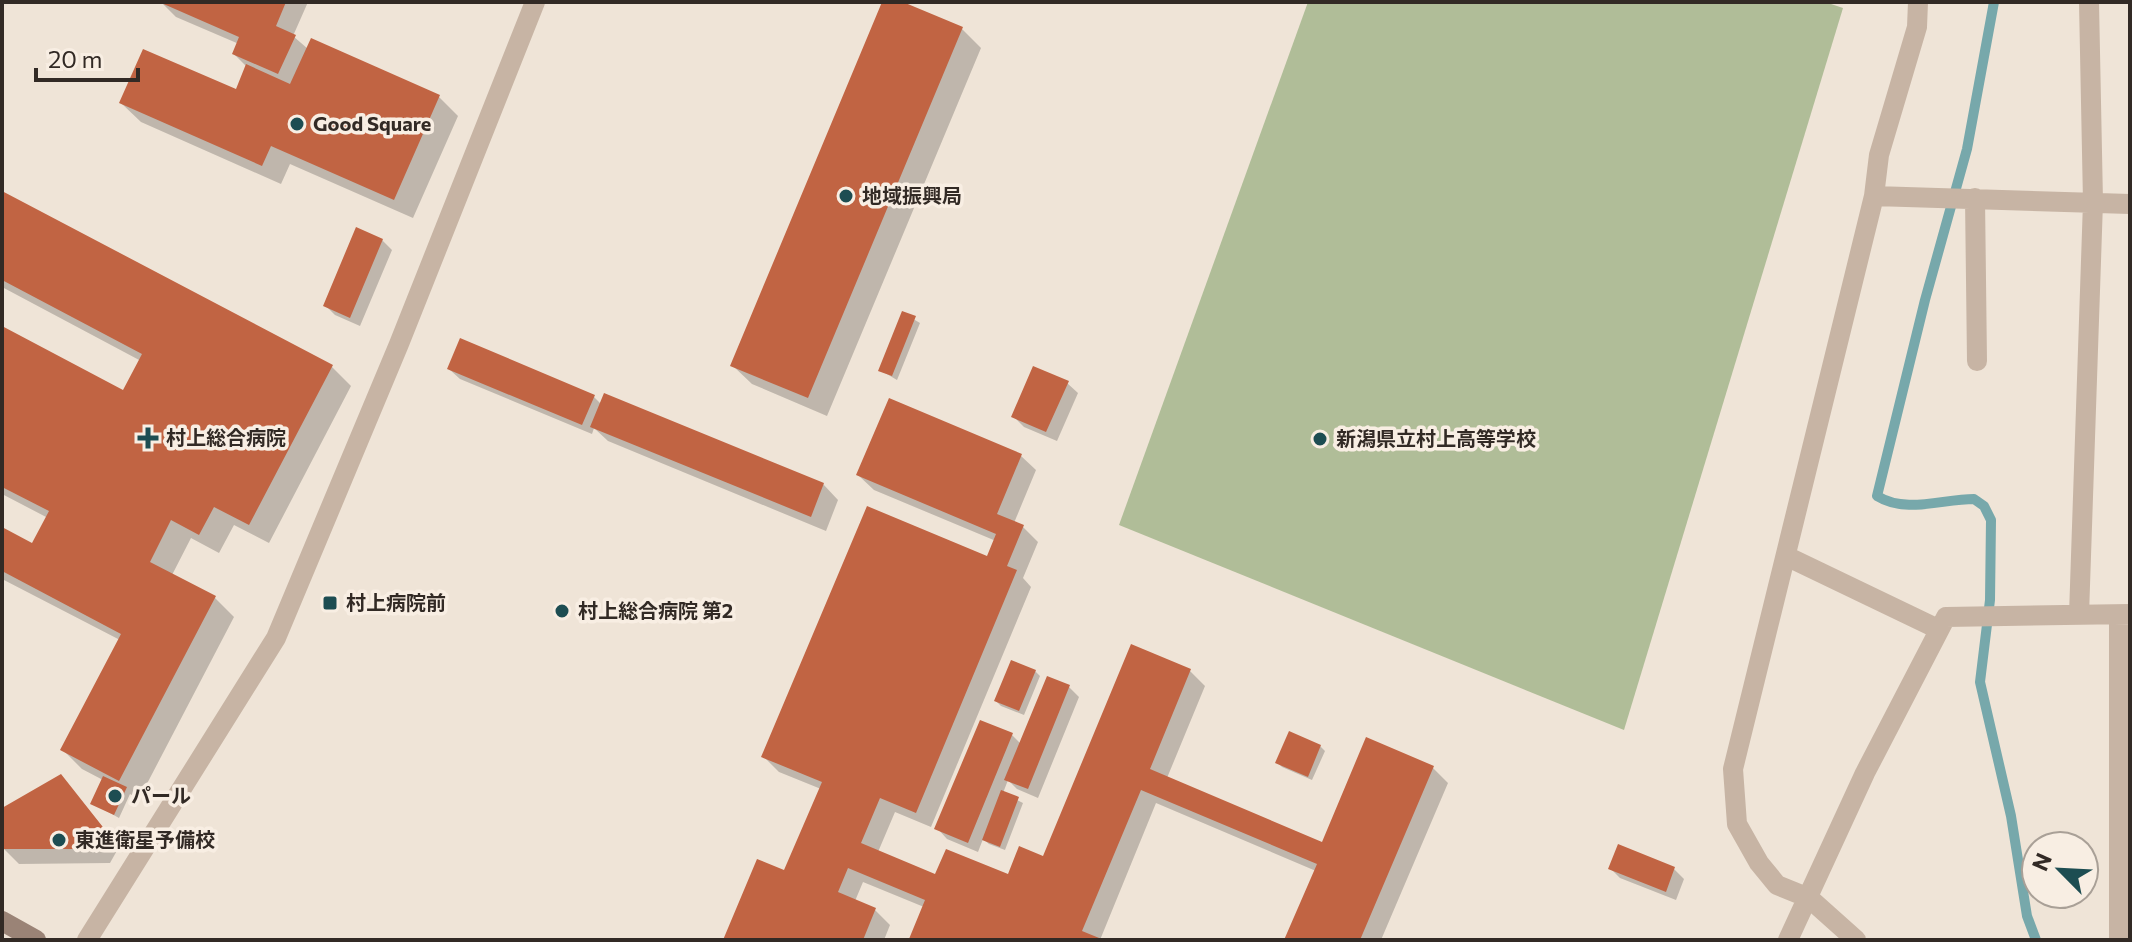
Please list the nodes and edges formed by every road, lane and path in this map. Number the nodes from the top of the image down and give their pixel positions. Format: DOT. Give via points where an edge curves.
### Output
graph roads {
  1 [pos="535,2"];
  2 [pos="1918,2"];
  3 [pos="2089,2"];
  4 [pos="1874,196"];
  5 [pos="1975,198"];
  6 [pos="2093,202"];
  7 [pos="2130,204"];
  8 [pos="1977,361"];
  9 [pos="1786,556"];
  10 [pos="2124,614"];
  11 [pos="2079,615"];
  12 [pos="1938,629"];
  13 [pos="1809,898"];
  14 [pos="2,921"];
  15 [pos="36,940"];
  16 [pos="87,940"];
  17 [pos="1788,940"];
  18 [pos="1856,940"];
  19 [pos="2119,940"];
  1 -- 16 [label="street" via="276,638"];
  2 -- 4 [label="street" via="1917,27 1879,155"];
  3 -- 6 [label="street"];
  4 -- 5 [label="street"];
  4 -- 9 [label="street"];
  5 -- 6 [label="street"];
  5 -- 8 [label="street"];
  6 -- 7 [label="street"];
  6 -- 11 [label="street"];
  9 -- 12 [label="street"];
  9 -- 13 [label="street" via="1733,769 1737,824 1759,863 1777,885"];
  10 -- 11 [label="street"];
  10 -- 19 [label="street"];
  11 -- 12 [label="street" via="1946,617"];
  12 -- 13 [label="street"];
  13 -- 17 [label="street"];
  13 -- 18 [label="street"];
  14 -- 15 [label="main road"];
}
